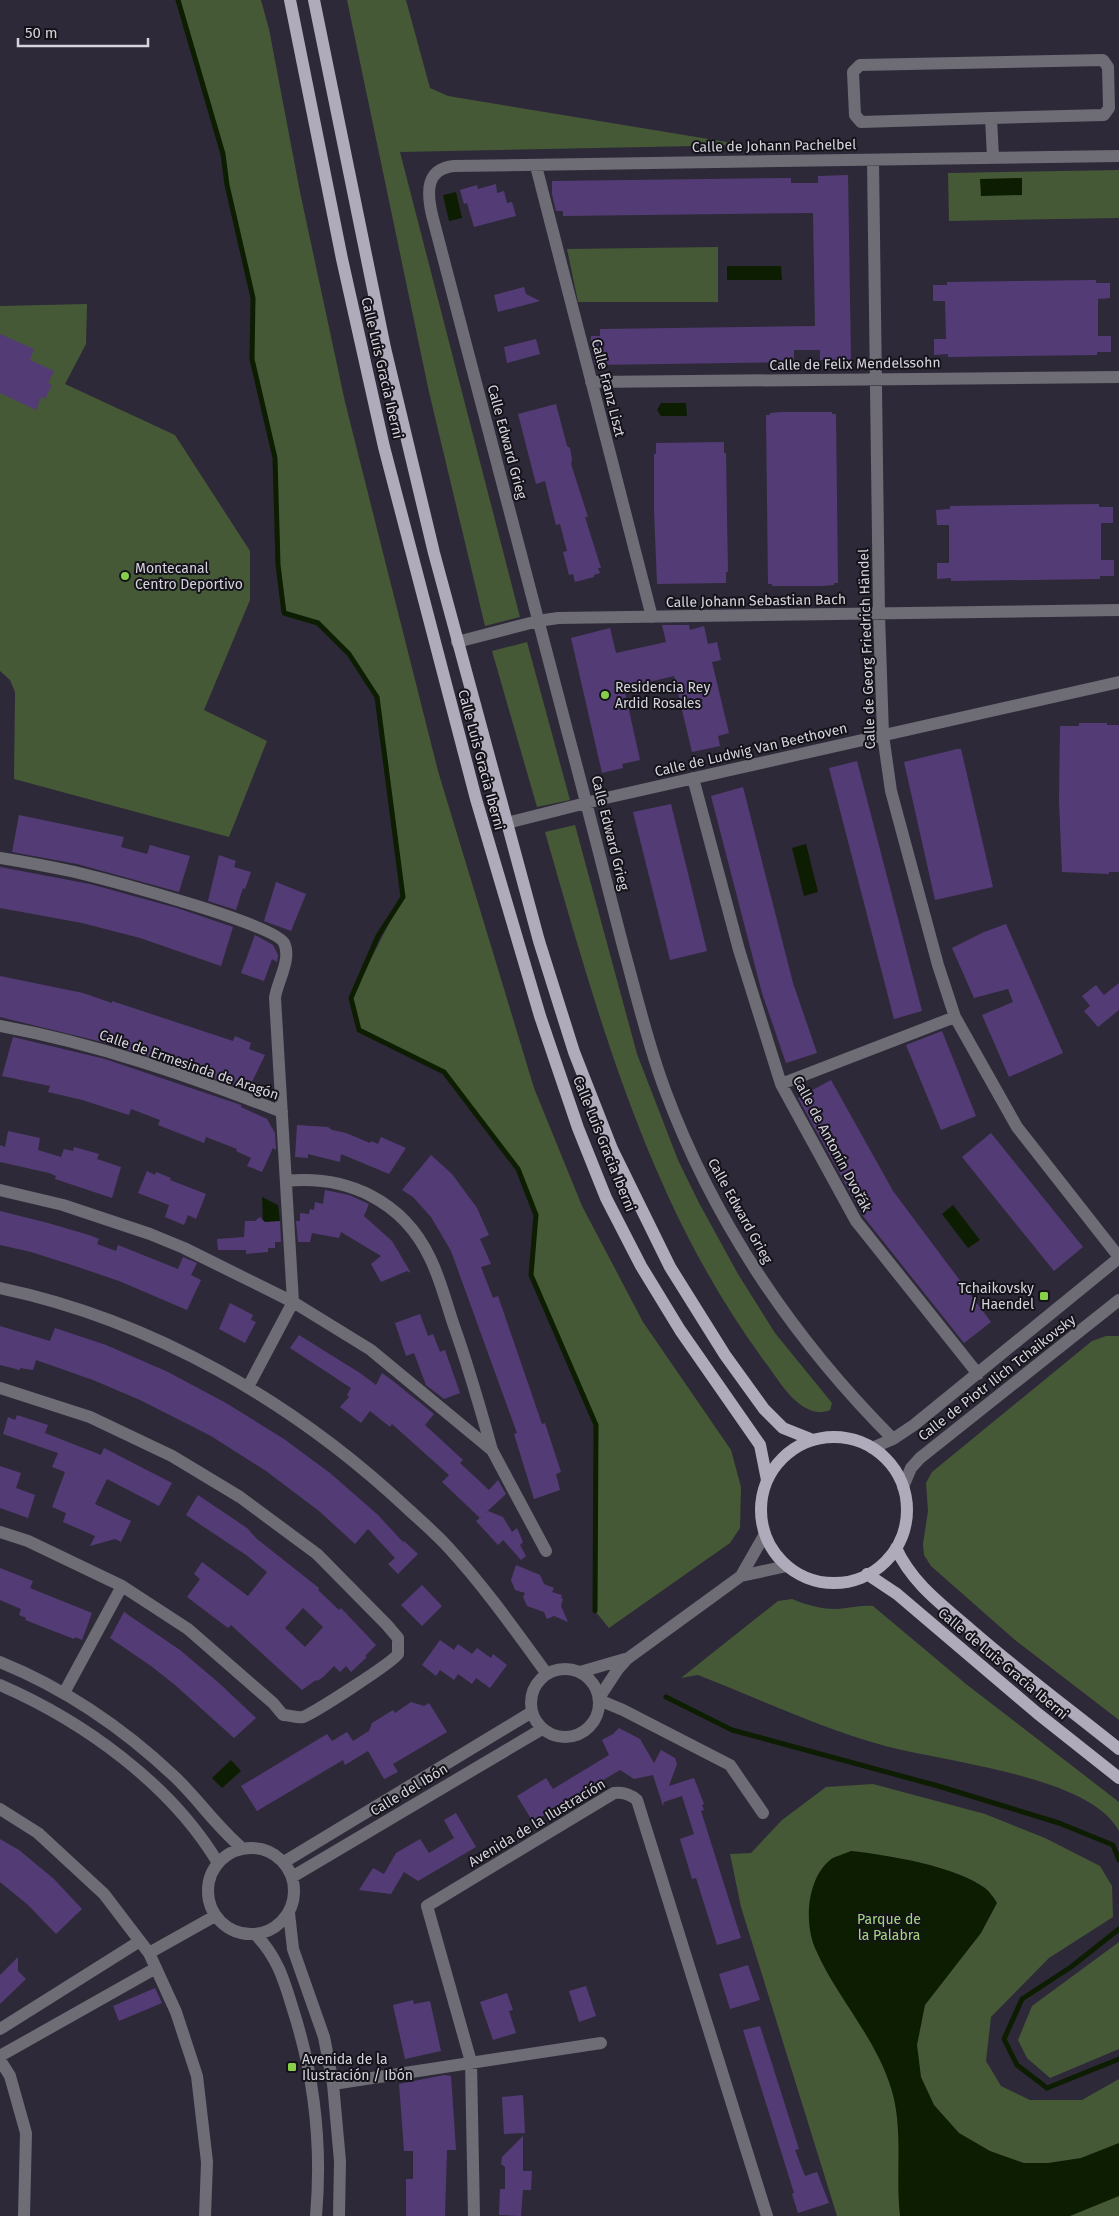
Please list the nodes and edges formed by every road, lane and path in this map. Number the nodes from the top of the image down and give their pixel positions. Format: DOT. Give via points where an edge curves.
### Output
graph roads {
  1 [pos="290,0"];
  2 [pos="314,0"];
  3 [pos="991,118"];
  4 [pos="1119,156"];
  5 [pos="993,157"];
  6 [pos="873,160"];
  7 [pos="536,166"];
  8 [pos="433,177"];
  9 [pos="1119,377"];
  10 [pos="876,378"];
  11 [pos="591,382"];
  12 [pos="1119,610"];
  13 [pos="879,614"];
  14 [pos="652,617"];
  15 [pos="538,621"];
  16 [pos="457,642"];
  17 [pos="1119,682"];
  18 [pos="883,735"];
  19 [pos="693,778"];
  20 [pos="586,803"];
  21 [pos="507,823"];
  22 [pos="0,858"];
  23 [pos="955,1018"];
  24 [pos="0,1026"];
  25 [pos="782,1084"];
  26 [pos="282,1112"];
  27 [pos="286,1181"];
  28 [pos="0,1190"];
  29 [pos="1119,1257"];
  30 [pos="0,1288"];
  31 [pos="1119,1300"];
  32 [pos="293,1302"];
  33 [pos="978,1374"];
  34 [pos="248,1387"];
  35 [pos="0,1388"];
  36 [pos="893,1439"];
  37 [pos="813,1440"];
  38 [pos="872,1448"];
  39 [pos="492,1450"];
  40 [pos="767,1480"];
  41 [pos="903,1487"];
  42 [pos="0,1532"];
  43 [pos="765,1534"];
  44 [pos="896,1548"];
  45 [pos="546,1551"];
  46 [pos="787,1566"];
  47 [pos="867,1574"];
  48 [pos="741,1576"];
  49 [pos="122,1586"];
  50 [pos="627,1659"];
  51 [pos="0,1662"];
  52 [pos="580,1672"];
  53 [pos="547,1674"];
  54 [pos="0,1685"];
  55 [pos="64,1693"];
  56 [pos="599,1699"];
  57 [pos="532,1712"];
  58 [pos="542,1729"];
  59 [pos="1119,1749"];
  60 [pos="1119,1778"];
  61 [pos="0,1809"];
  62 [pos="763,1813"];
  63 [pos="242,1848"];
  64 [pos="284,1862"];
  65 [pos="218,1863"];
  66 [pos="292,1877"];
  67 [pos="289,1913"];
  68 [pos="215,1916"];
  69 [pos="255,1934"];
  70 [pos="140,1941"];
  71 [pos="149,1953"];
  72 [pos="156,1968"];
  73 [pos="0,2029"];
  74 [pos="601,2043"];
  75 [pos="0,2058"];
  76 [pos="471,2062"];
  77 [pos="334,2084"];
  78 [pos="24,2216"];
  79 [pos="204,2216"];
  80 [pos="316,2216"];
  81 [pos="339,2216"];
  82 [pos="474,2216"];
  83 [pos="767,2216"];
  1 -- 40 [label="main road, Calle Luis Gracia Iberni" via="384,447 476,799 540,1016 606,1198 641,1266 680,1330 760,1445"];
  2 -- 16 [label="main road, Calle Luis Gracia Iberni" via="387,357"];
  3 -- 3 [label="street" via="1104,115 1108,108 1108,67 1103,60 860,65 853,72 855,115 862,122"];
  3 -- 5 [label="street"];
  4 -- 5 [label="street, Calle de Johann Pachelbel"];
  5 -- 6 [label="street, Calle de Johann Pachelbel"];
  6 -- 7 [label="street, Calle de Johann Pachelbel"];
  6 -- 10 [label="street, Calle de Georg Friedrich Händel"];
  7 -- 8 [label="street, Calle de Johann Pachelbel" via="448,167"];
  7 -- 11 [label="street, Calle Franz Liszt"];
  8 -- 15 [label="street, Calle Edward Grieg" via="428,188 432,215"];
  9 -- 10 [label="street, Calle de Felix Mendelssohn"];
  10 -- 11 [label="street, Calle de Felix Mendelssohn"];
  10 -- 13 [label="street, Calle de Georg Friedrich Händel"];
  11 -- 14 [label="street, Calle Franz Liszt"];
  12 -- 13 [label="street, Calle Johann Sebastian Bach"];
  13 -- 14 [label="street, Calle Johann Sebastian Bach"];
  13 -- 18 [label="street, Calle de Georg Friedrich Händel"];
  14 -- 15 [label="street, Calle Johann Sebastian Bach"];
  15 -- 16 [label="street, Calle Johann Sebastian Bach"];
  15 -- 20 [label="street, Calle Edward Grieg"];
  16 -- 21 [label="main road, Calle Luis Gracia Iberni"];
  17 -- 18 [label="street, Calle de Ludwig Van Beethoven"];
  18 -- 19 [label="street, Calle de Ludwig Van Beethoven"];
  18 -- 23 [label="street, Calle de Georg Friedrich Händel" via="891,791"];
  19 -- 20 [label="street, Calle de Ludwig Van Beethoven"];
  19 -- 25 [label="street, Calle de Antonín Dvořák" via="739,950"];
  20 -- 21 [label="street, Calle de Ludwig Van Beethoven"];
  20 -- 36 [label="street, Calle Edward Grieg" via="642,1018 665,1089 691,1152 732,1231 775,1301 858,1403"];
  21 -- 37 [label="main road, Calle Luis Gracia Iberni" via="574,1052 612,1149 670,1267 725,1355 764,1409 790,1433"];
  22 -- 26 [label="street, Calle de Ermesinda de Aragón" via="75,872 138,889 206,909 280,937 286,955 275,998"];
  23 -- 25 [label="street"];
  23 -- 29 [label="street, Calle de Georg Friedrich Händel" via="1017,1127"];
  24 -- 26 [label="street, Calle de Ermesinda de Aragón" via="68,1040 130,1058"];
  25 -- 33 [label="street, Calle de Antonín Dvořák" via="856,1221"];
  26 -- 27 [label="street, Calle de Ermesinda de Aragón"];
  27 -- 32 [label="street, Calle de Ermesinda de Aragón"];
  27 -- 39 [label="street" via="321,1180 360,1190 390,1208 413,1230 436,1273 473,1381"];
  28 -- 32 [label="street" via="63,1205 150,1234"];
  29 -- 33 [label="street, Calle de Piotr Ilich Tchaikovsky"];
  30 -- 34 [label="street" via="67,1306 129,1329"];
  31 -- 41 [label="street, Calle de Piotr Ilich Tchaikovsky" via="920,1458 910,1468"];
  32 -- 34 [label="street"];
  32 -- 39 [label="street" via="371,1350"];
  33 -- 36 [label="street, Calle de Piotr Ilich Tchaikovsky"];
  34 -- 53 [label="street" via="348,1456 446,1545 496,1604"];
  35 -- 49 [label="street" via="90,1417 172,1456 240,1497 317,1554 387,1625 398,1638 399,1648 387,1665 318,1709 302,1717 283,1714 188,1629"];
  36 -- 38 [label="street, Calle de Piotr Ilich Tchaikovsky"];
  37 -- 38 [label="main road" via="825,1437 850,1439"];
  37 -- 40 [label="main road" via="786,1455"];
  38 -- 41 [label="main road" via="891,1465"];
  39 -- 45 [label="street"];
  40 -- 43 [label="main road" via="761,1512"];
  41 -- 44 [label="main road" via="905,1524"];
  42 -- 49 [label="street" via="28,1541"];
  43 -- 46 [label="main road" via="770,1546"];
  43 -- 48 [label="street"];
  44 -- 47 [label="main road"];
  44 -- 59 [label="main road, Calle de Luis Gracia Iberni" via="922,1588"];
  46 -- 47 [label="main road" via="805,1577 826,1582 854,1580"];
  46 -- 48 [label="street"];
  47 -- 60 [label="main road, Calle de Luis Gracia Iberni" via="897,1594"];
  48 -- 50 [label="street"];
  49 -- 55 [label="street"];
  50 -- 52 [label="street"];
  50 -- 56 [label="street"];
  51 -- 55 [label="street"];
  52 -- 53 [label="street" via="561,1669"];
  52 -- 56 [label="street" via="592,1682"];
  53 -- 57 [label="street" via="535,1687"];
  54 -- 65 [label="street" via="32,1699 103,1744 146,1779 181,1813"];
  55 -- 63 [label="street" via="156,1760"];
  56 -- 58 [label="street" via="593,1723 580,1734 556,1736"];
  56 -- 62 [label="street" via="730,1765"];
  57 -- 58 [label="street"];
  57 -- 64 [label="street, Calle del Ibón"];
  58 -- 66 [label="street, Calle del Ibón"];
  61 -- 70 [label="street" via="38,1833 96,1888"];
  63 -- 64 [label="street" via="265,1850"];
  63 -- 65 [label="street"];
  64 -- 66 [label="street"];
  65 -- 68 [label="street" via="208,1884"];
  66 -- 67 [label="street" via="294,1896"];
  67 -- 69 [label="street" via="274,1928"];
  67 -- 77 [label="street" via="293,1949 324,2037"];
  68 -- 69 [label="street" via="228,1928"];
  68 -- 71 [label="street"];
  69 -- 80 [label="street" via="277,1962 300,2032 310,2076 318,2148"];
  70 -- 71 [label="street"];
  70 -- 73 [label="street"];
  71 -- 72 [label="street"];
  72 -- 75 [label="street"];
  72 -- 79 [label="street" via="176,2012 198,2076 207,2162"];
  74 -- 76 [label="street"];
  75 -- 78 [label="street" via="10,2076 26,2133"];
  76 -- 77 [label="street"];
  76 -- 82 [label="street, Avenida de la Ilustración"];
  76 -- 83 [label="street, Avenida de la Ilustración" via="427,1906 614,1793 632,1796 637,1800"];
  77 -- 81 [label="street" via="340,2161"];
}
